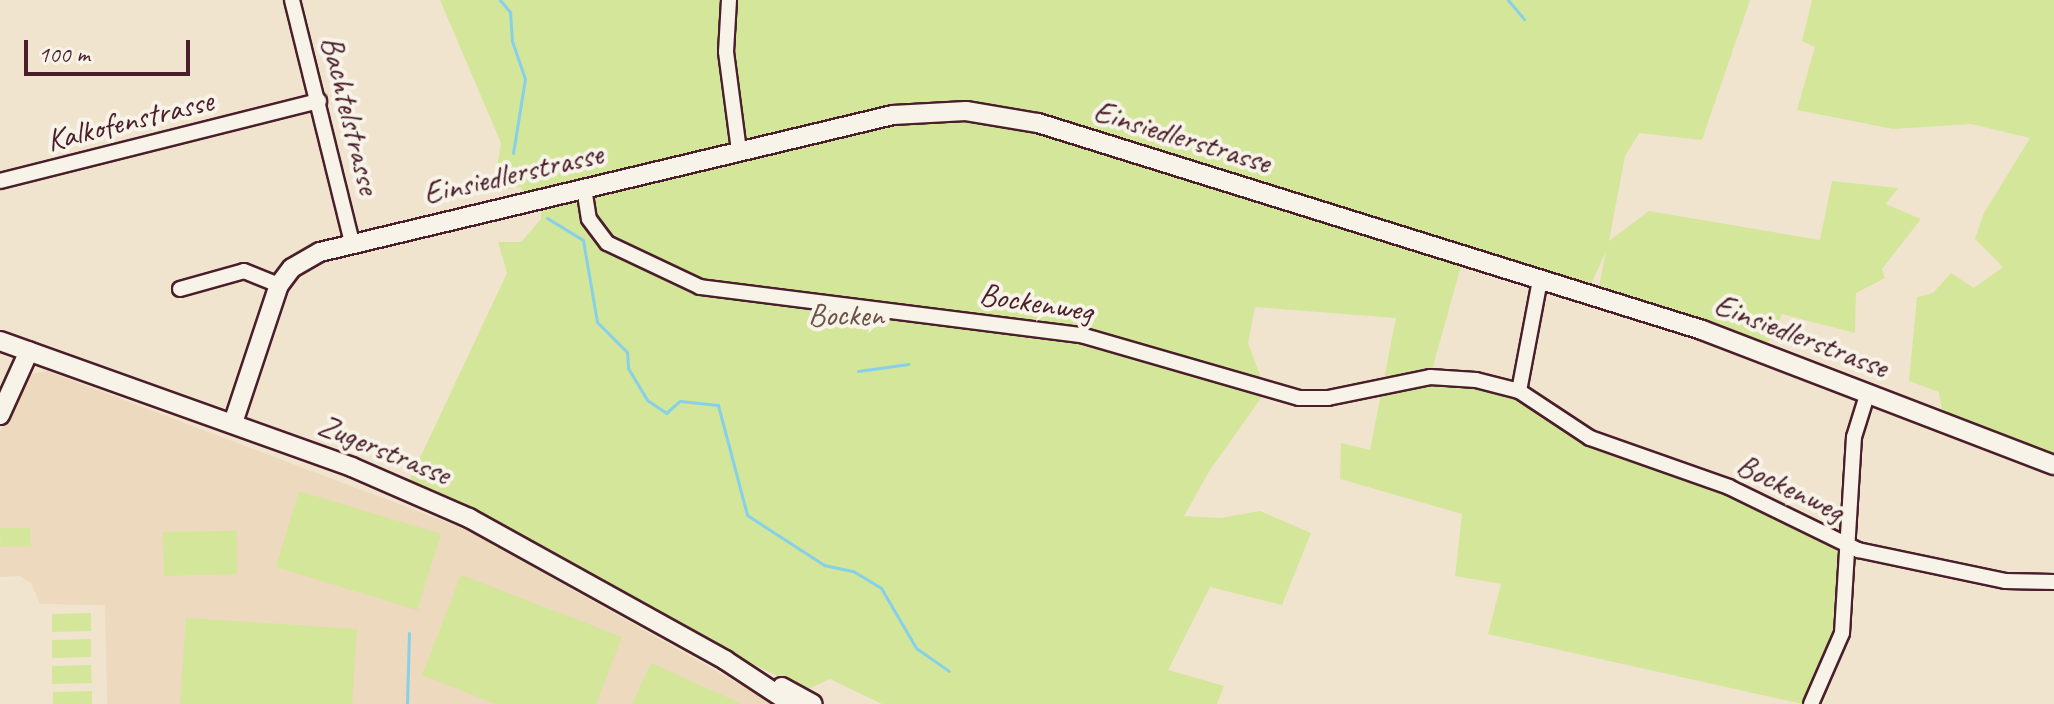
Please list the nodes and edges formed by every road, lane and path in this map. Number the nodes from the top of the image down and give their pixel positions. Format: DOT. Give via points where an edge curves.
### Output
graph roads {
  1 [pos="292,0"];
  2 [pos="729,0"];
  3 [pos="319,101"];
  4 [pos="739,151"];
  5 [pos="0,181"];
  6 [pos="584,188"];
  7 [pos="352,243"];
  8 [pos="1540,280"];
  9 [pos="279,285"];
  10 [pos="180,289"];
  11 [pos="0,341"];
  12 [pos="29,351"];
  13 [pos="1519,391"];
  14 [pos="1868,392"];
  15 [pos="0,415"];
  16 [pos="233,423"];
  17 [pos="2054,465"];
  18 [pos="1847,546"];
  19 [pos="2054,582"];
  20 [pos="725,660"];
  21 [pos="792,704"];
  22 [pos="813,704"];
  23 [pos="1811,704"];
  1 -- 3 [label="street, Bachtelstrasse"];
  2 -- 4 [label="street" via="726,52"];
  3 -- 5 [label="street, Kalkofenstrasse"];
  3 -- 7 [label="street, Bachtelstrasse"];
  4 -- 6 [label="street, Einsiedlerstrasse"];
  4 -- 8 [label="street, Einsiedlerstrasse" via="917,112 1014,117"];
  6 -- 7 [label="street, Einsiedlerstrasse"];
  6 -- 13 [label="street, Bockenweg" via="589,219 607,243 700,287 1081,335 1299,398 1328,398 1430,377 1476,380"];
  7 -- 9 [label="street, Einsiedlerstrasse" via="300,262"];
  8 -- 13 [label="street"];
  8 -- 14 [label="street, Einsiedlerstrasse" via="1702,330"];
  9 -- 10 [label="street" via="244,271"];
  9 -- 16 [label="street, Einsiedlerstrasse"];
  11 -- 12 [label="street, Zugerstrasse"];
  12 -- 15 [label="street"];
  12 -- 16 [label="street, Zugerstrasse"];
  13 -- 18 [label="street, Bockenweg" via="1590,438 1729,487"];
  14 -- 17 [label="street, Einsiedlerstrasse"];
  14 -- 18 [label="street" via="1854,437"];
  16 -- 20 [label="street, Zugerstrasse" via="469,518"];
  18 -- 19 [label="street, Bockenweg" via="2005,581"];
  18 -- 23 [label="street" via="1842,633"];
  20 -- 21 [label="street, Zugerstrasse"];
  20 -- 22 [label="street, Zugerstrasse"];
}
